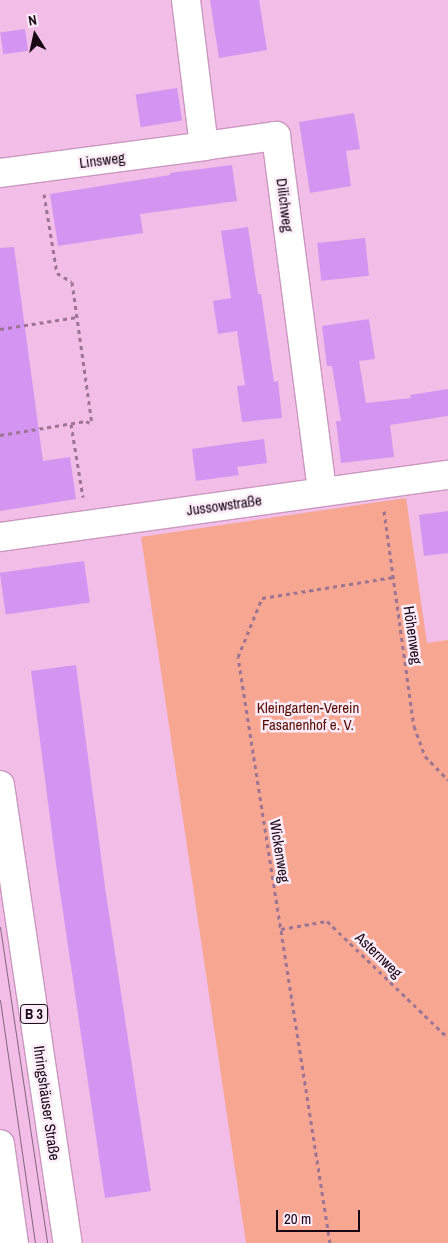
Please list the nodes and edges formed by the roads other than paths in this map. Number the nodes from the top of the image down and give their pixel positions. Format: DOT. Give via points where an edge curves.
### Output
graph roads {
  1 [pos="186,0"];
  2 [pos="204,146"];
  3 [pos="0,173"];
  4 [pos="448,475"];
  5 [pos="322,491"];
  6 [pos="0,537"];
  7 [pos="0,785"];
  8 [pos="0,1144"];
  9 [pos="14,1243"];
  10 [pos="68,1243"];
  1 -- 2 [label="street"];
  2 -- 3 [label="street, Linsweg"];
  2 -- 5 [label="street, Dilichweg" via="276,136"];
  4 -- 5 [label="street, Jussowstraße"];
  5 -- 6 [label="street, Jussowstraße"];
  7 -- 10 [label="street, Ihringshäuser Straße / B 3"];
  8 -- 9 [label="street"];
}
